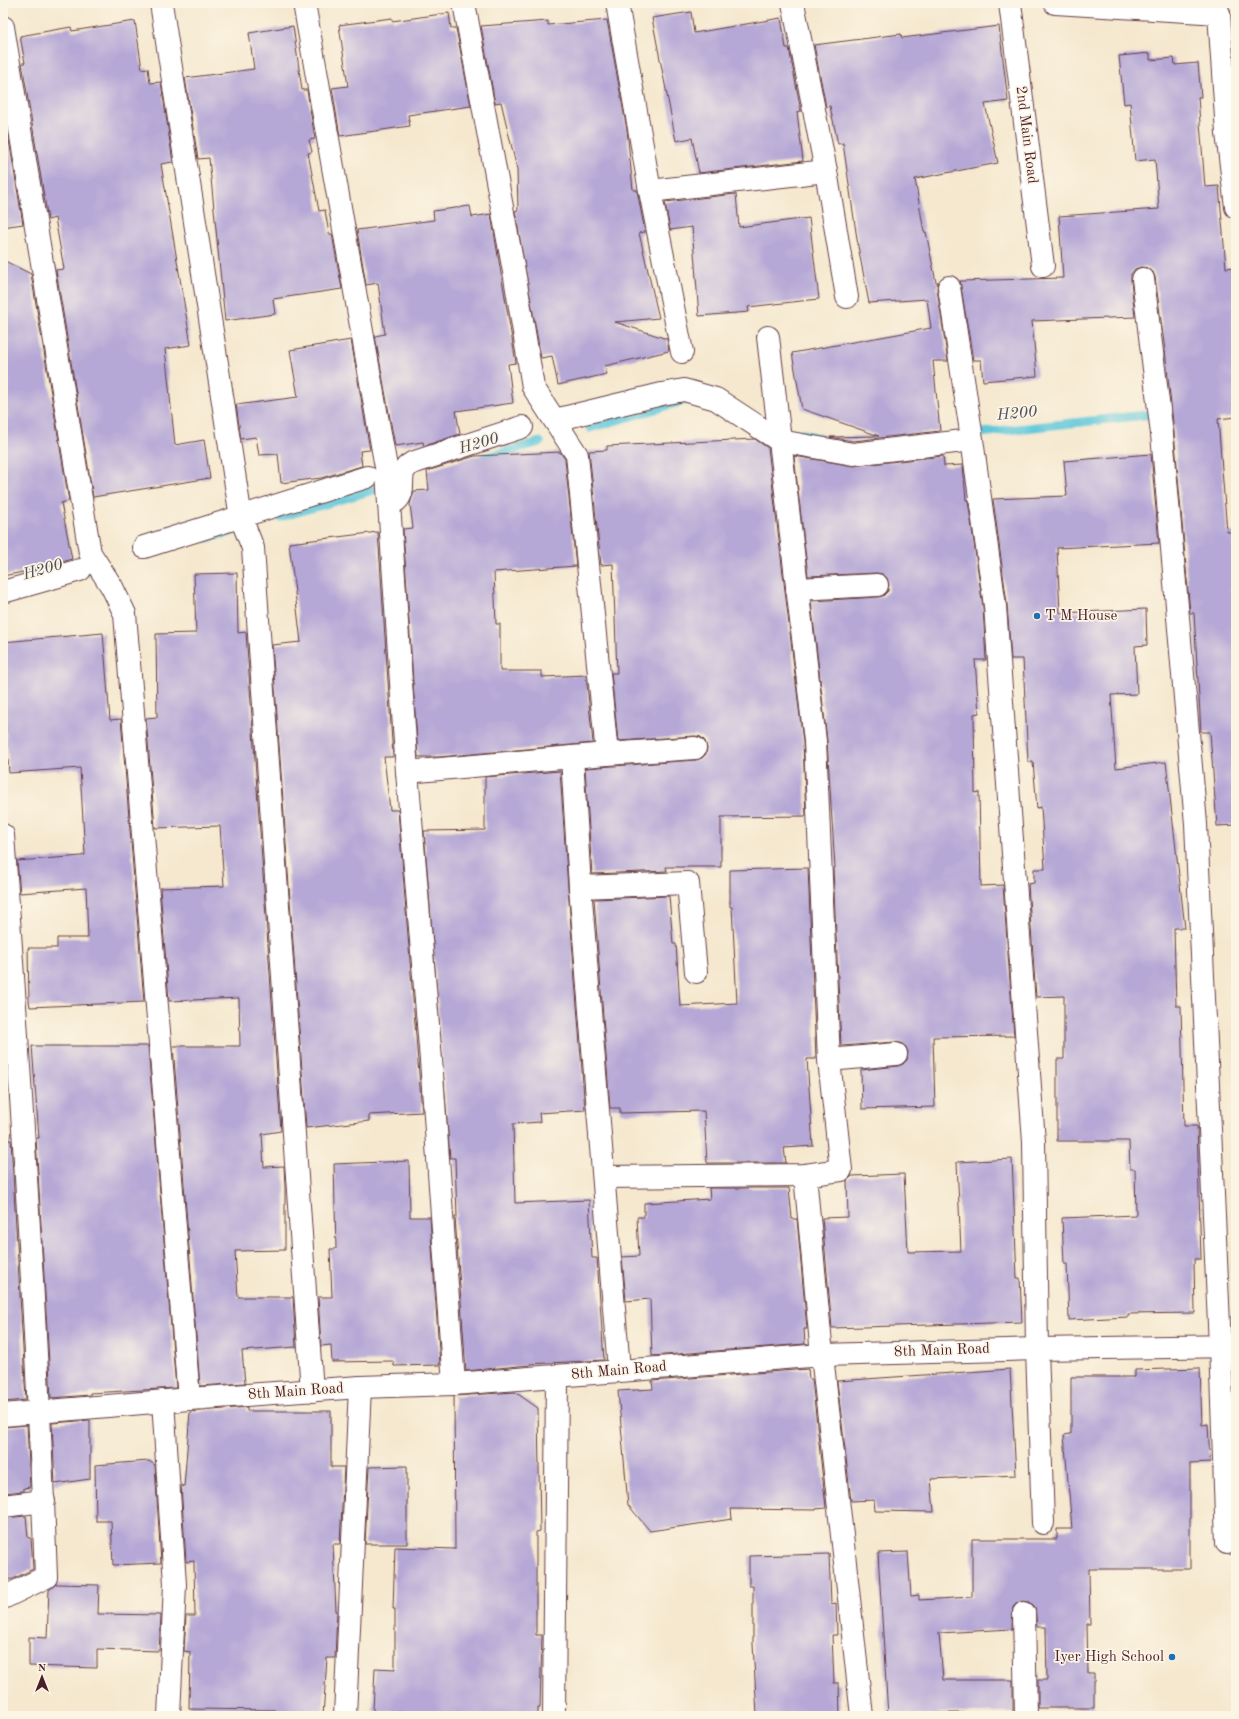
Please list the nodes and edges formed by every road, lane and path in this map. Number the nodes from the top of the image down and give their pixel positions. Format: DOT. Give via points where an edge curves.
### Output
graph roads {
  1 [pos="161,3"];
  2 [pos="304,3"];
  3 [pos="464,3"];
  4 [pos="617,3"];
  5 [pos="794,3"];
  6 [pos="1010,3"];
  7 [pos="1055,3"];
  8 [pos="3,27"];
  9 [pos="11,123"];
  10 [pos="1232,133"];
  11 [pos="826,171"];
  12 [pos="650,191"];
  13 [pos="1236,207"];
  14 [pos="1043,266"];
  15 [pos="1143,279"];
  16 [pos="949,287"];
  17 [pos="847,297"];
  18 [pos="768,337"];
  19 [pos="682,352"];
  20 [pos="555,420"];
  21 [pos="522,427"];
  22 [pos="972,440"];
  23 [pos="780,441"];
  24 [pos="368,477"];
  25 [pos="388,506"];
  26 [pos="241,518"];
  27 [pos="144,547"];
  28 [pos="80,570"];
  29 [pos="877,585"];
  30 [pos="797,589"];
  31 [pos="3,592"];
  32 [pos="695,748"];
  33 [pos="607,754"];
  34 [pos="572,757"];
  35 [pos="407,772"];
  36 [pos="3,835"];
  37 [pos="580,887"];
  38 [pos="8,967"];
  39 [pos="696,972"];
  40 [pos="896,1054"];
  41 [pos="829,1060"];
  42 [pos="805,1175"];
  43 [pos="604,1177"];
  44 [pos="1228,1346"];
  45 [pos="1037,1349"];
  46 [pos="822,1355"];
  47 [pos="619,1370"];
  48 [pos="557,1376"];
  49 [pos="454,1384"];
  50 [pos="360,1387"];
  51 [pos="312,1391"];
  52 [pos="189,1399"];
  53 [pos="163,1401"];
  54 [pos="39,1413"];
  55 [pos="3,1415"];
  56 [pos="44,1501"];
  57 [pos="3,1506"];
  58 [pos="1043,1523"];
  59 [pos="1227,1543"];
  60 [pos="3,1598"];
  61 [pos="1024,1613"];
  62 [pos="170,1716"];
  63 [pos="345,1716"];
  64 [pos="554,1716"];
  65 [pos="862,1716"];
  66 [pos="1026,1716"];
  1 -- 26 [label="street"];
  2 -- 25 [label="street" via="386,473"];
  3 -- 20 [label="street" via="516,277 533,387"];
  4 -- 12 [label="street"];
  5 -- 11 [label="street"];
  6 -- 14 [label="street, 2nd Main Road"];
  7 -- 10 [label="street" via="1219,13"];
  8 -- 9 [label="street"];
  9 -- 52 [label="street" via="90,553 112,587 125,614"];
  10 -- 13 [label="street"];
  11 -- 12 [label="street"];
  11 -- 17 [label="street"];
  12 -- 19 [label="street"];
  15 -- 44 [label="street" via="1162,434 1196,824"];
  16 -- 22 [label="street"];
  18 -- 23 [label="street"];
  20 -- 23 [label="street" via="684,390 716,400"];
  20 -- 33 [label="street" via="577,455"];
  21 -- 25 [label="street" via="406,466 398,500"];
  22 -- 23 [label="street" via="853,454"];
  22 -- 45 [label="street" via="995,606 1034,1142"];
  23 -- 30 [label="street"];
  24 -- 26 [label="street"];
  25 -- 35 [label="street"];
  26 -- 27 [label="street"];
  26 -- 51 [label="street" via="253,548"];
  28 -- 31 [label="street"];
  29 -- 30 [label="street"];
  30 -- 41 [label="street" via="815,741"];
  32 -- 33 [label="street"];
  33 -- 34 [label="street"];
  34 -- 35 [label="street"];
  34 -- 37 [label="street"];
  35 -- 49 [label="street"];
  36 -- 38 [label="street"];
  37 -- 39 [label="street" via="688,882"];
  37 -- 43 [label="street"];
  38 -- 54 [label="street"];
  40 -- 41 [label="street"];
  41 -- 42 [label="street" via="841,1170"];
  42 -- 43 [label="street"];
  42 -- 46 [label="street"];
  43 -- 47 [label="street"];
  44 -- 45 [label="street, 8th Main Road"];
  44 -- 59 [label="street"];
  45 -- 46 [label="street, 8th Main Road"];
  45 -- 58 [label="street"];
  46 -- 47 [label="street, 8th Main Road"];
  46 -- 65 [label="street"];
  47 -- 48 [label="street, 8th Main Road"];
  48 -- 49 [label="street, 8th Main Road"];
  48 -- 64 [label="street"];
  49 -- 50 [label="street, 8th Main Road"];
  50 -- 51 [label="street, 8th Main Road"];
  50 -- 63 [label="street"];
  51 -- 52 [label="street, 8th Main Road"];
  52 -- 53 [label="street, 8th Main Road"];
  53 -- 54 [label="street, 8th Main Road"];
  53 -- 62 [label="street" via="175,1584"];
  54 -- 55 [label="street, 8th Main Road"];
  54 -- 56 [label="street"];
  56 -- 57 [label="street"];
  56 -- 60 [label="street" via="46,1578"];
  61 -- 66 [label="street"];
}
